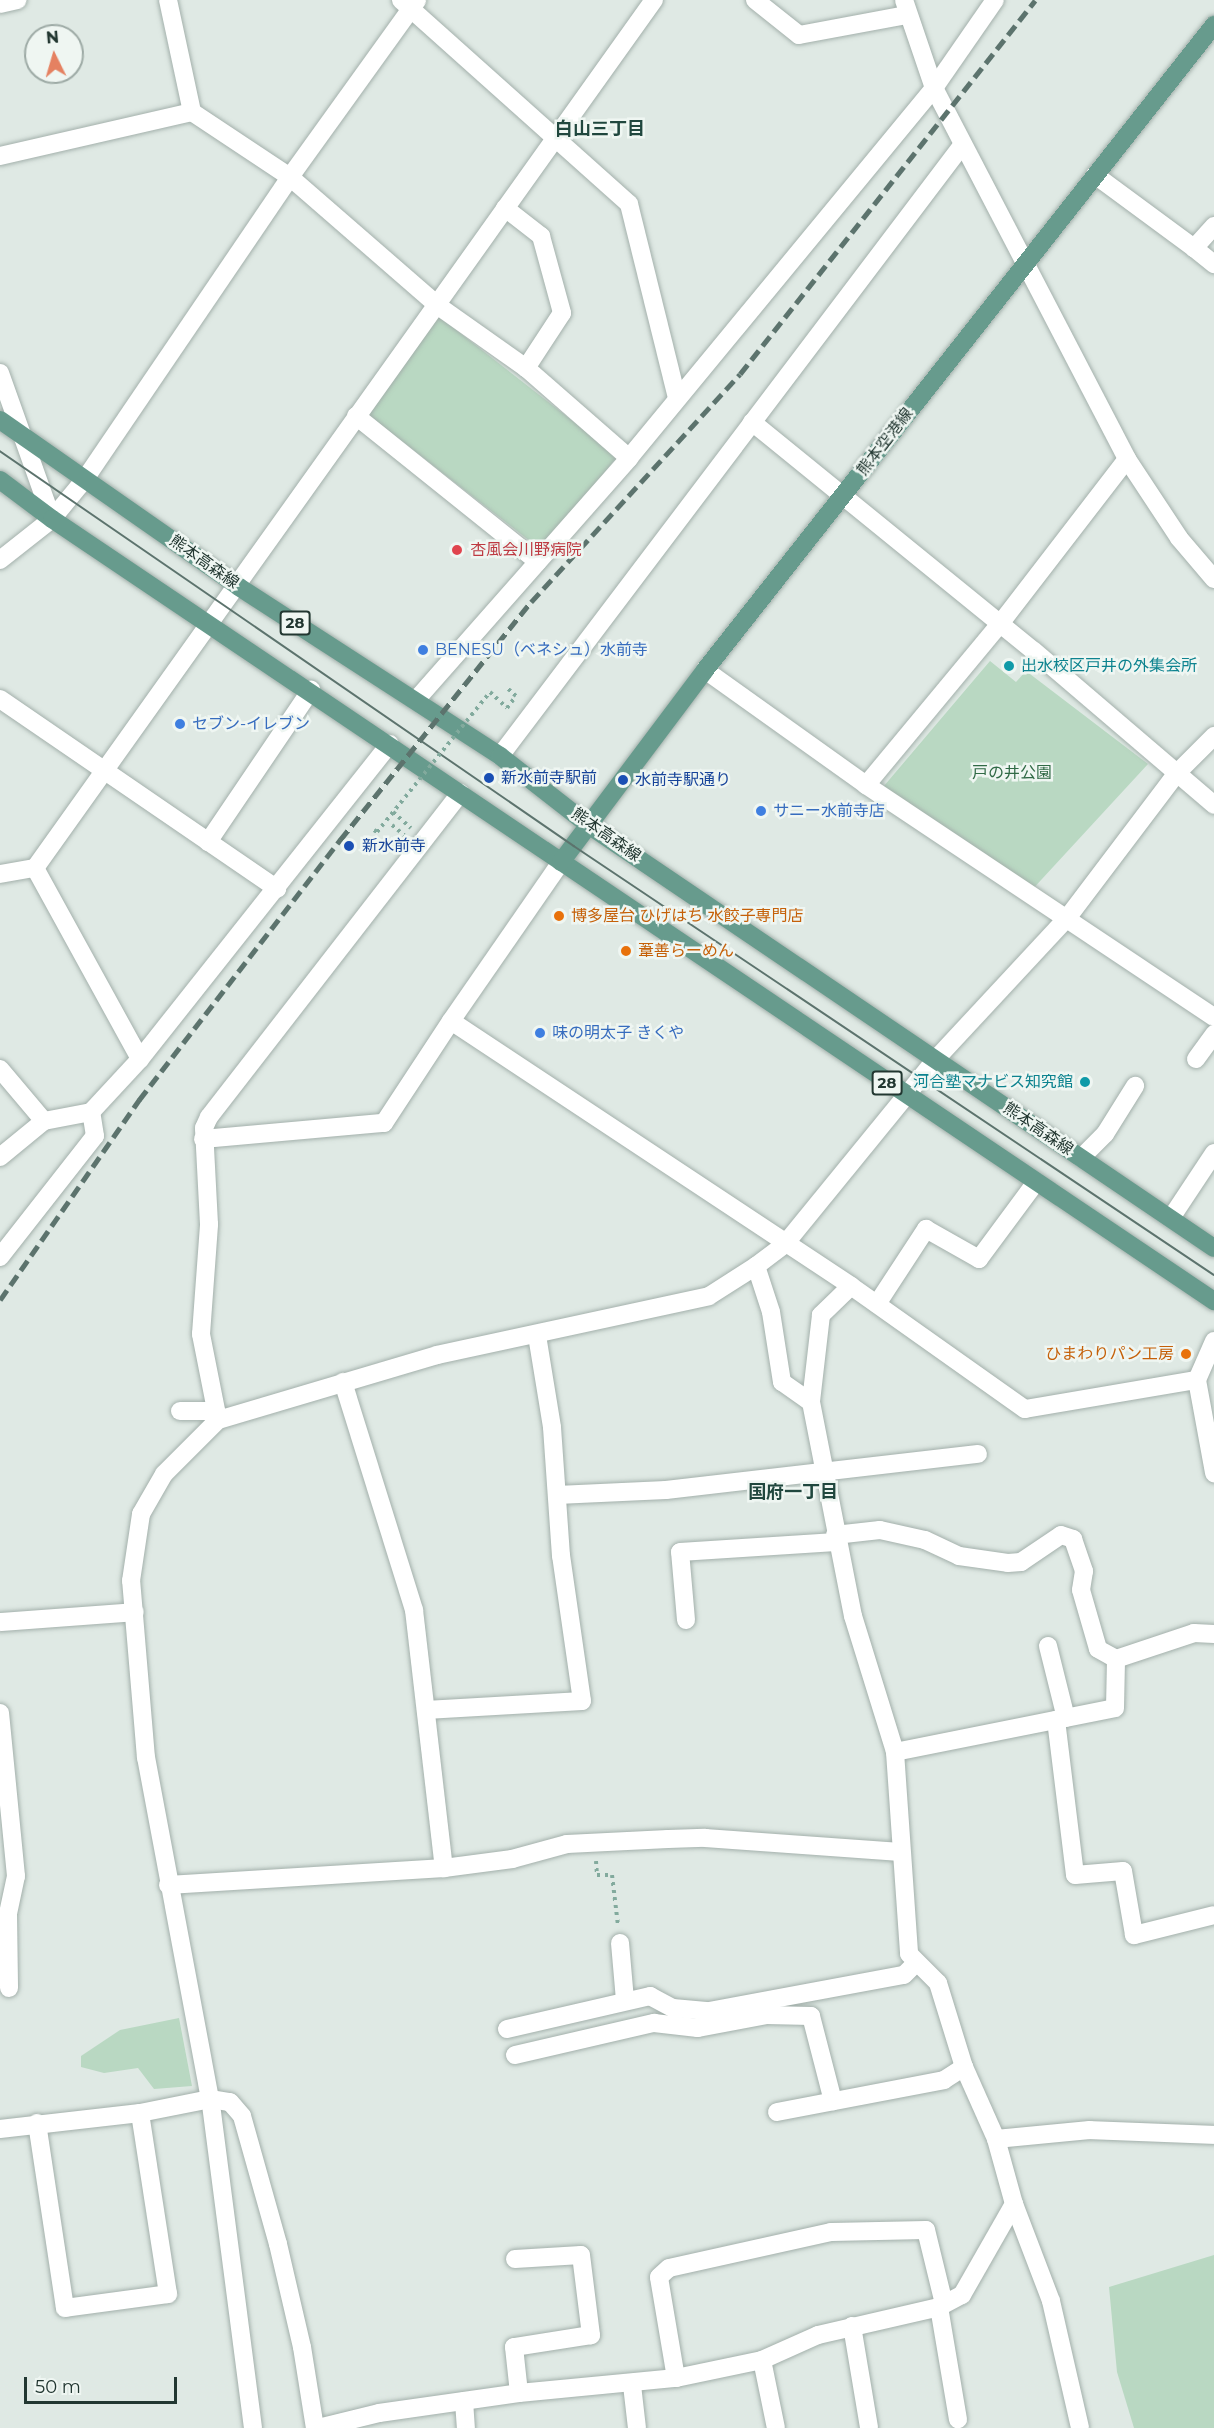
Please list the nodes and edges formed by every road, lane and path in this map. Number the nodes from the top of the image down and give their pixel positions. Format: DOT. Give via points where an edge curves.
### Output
graph roads {
  1 [pos="18,0"];
  2 [pos="168,0"];
  3 [pos="654,0"];
  4 [pos="755,0"];
  5 [pos="995,0"];
  6 [pos="410,3"];
  7 [pos="0,4"];
  8 [pos="905,8"];
  9 [pos="1214,25"];
  10 [pos="934,88"];
  11 [pos="192,112"];
  12 [pos="556,138"];
  13 [pos="963,144"];
  14 [pos="0,156"];
  15 [pos="1095,175"];
  16 [pos="290,177"];
  17 [pos="505,208"];
  18 [pos="1214,226"];
  19 [pos="1194,248"];
  20 [pos="1026,261"];
  21 [pos="1214,264"];
  22 [pos="437,305"];
  23 [pos="526,368"];
  24 [pos="0,373"];
  25 [pos="676,398"];
  26 [pos="356,416"];
  27 [pos="0,420"];
  28 [pos="752,422"];
  29 [pos="22,435"];
  30 [pos="629,458"];
  31 [pos="1128,459"];
  32 [pos="85,478"];
  33 [pos="0,480"];
  34 [pos="842,496"];
  35 [pos="52,519"];
  36 [pos="0,561"];
  37 [pos="538,562"];
  38 [pos="1214,579"];
  39 [pos="238,587"];
  40 [pos="209,624"];
  41 [pos="999,625"];
  42 [pos="705,670"];
  43 [pos="506,687"];
  44 [pos="311,690"];
  45 [pos="0,699"];
  46 [pos="416,700"];
  47 [pos="1214,736"];
  48 [pos="390,744"];
  49 [pos="500,756"];
  50 [pos="106,771"];
  51 [pos="1176,774"];
  52 [pos="866,785"];
  53 [pos="460,793"];
  54 [pos="1214,805"];
  55 [pos="393,812"];
  56 [pos="392,825"];
  57 [pos="590,825"];
  58 [pos="374,830"];
  59 [pos="208,842"];
  60 [pos="561,862"];
  61 [pos="35,868"];
  62 [pos="0,874"];
  63 [pos="277,889"];
  64 [pos="1068,917"];
  65 [pos="1214,1017"];
  66 [pos="451,1021"];
  67 [pos="1214,1034"];
  68 [pos="140,1059"];
  69 [pos="1196,1059"];
  70 [pos="935,1060"];
  71 [pos="0,1069"];
  72 [pos="1134,1086"];
  73 [pos="905,1095"];
  74 [pos="91,1112"];
  75 [pos="44,1121"];
  76 [pos="203,1139"];
  77 [pos="1214,1154"];
  78 [pos="0,1157"];
  79 [pos="1082,1158"];
  80 [pos="1036,1182"];
  81 [pos="1170,1218"];
  82 [pos="785,1244"];
  83 [pos="1214,1248"];
  84 [pos="0,1257"];
  85 [pos="756,1266"];
  86 [pos="851,1286"];
  87 [pos="1214,1301"];
  88 [pos="877,1304"];
  89 [pos="537,1335"];
  90 [pos="1214,1341"];
  91 [pos="1197,1380"];
  92 [pos="343,1382"];
  93 [pos="811,1402"];
  94 [pos="180,1411"];
  95 [pos="217,1416"];
  96 [pos="978,1455"];
  97 [pos="826,1470"];
  98 [pos="1214,1473"];
  99 [pos="557,1495"];
  100 [pos="836,1539"];
  101 [pos="135,1612"];
  102 [pos="686,1620"];
  103 [pos="0,1622"];
  104 [pos="1214,1634"];
  105 [pos="1048,1646"];
  106 [pos="1116,1659"];
  107 [pos="426,1710"];
  108 [pos="0,1713"];
  109 [pos="1061,1719"];
  110 [pos="895,1752"];
  111 [pos="595,1843"];
  112 [pos="901,1852"];
  113 [pos="444,1869"];
  114 [pos="168,1885"];
  115 [pos="1214,1915"];
  116 [pos="620,1943"];
  117 [pos="916,1963"];
  118 [pos="9,1988"];
  119 [pos="626,2000"];
  120 [pos="507,2029"];
  121 [pos="515,2055"];
  122 [pos="964,2067"];
  123 [pos="210,2099"];
  124 [pos="833,2101"];
  125 [pos="777,2112"];
  126 [pos="140,2113"];
  127 [pos="37,2123"];
  128 [pos="0,2129"];
  129 [pos="1214,2135"];
  130 [pos="996,2139"];
  131 [pos="1014,2204"];
  132 [pos="515,2259"];
  133 [pos="942,2305"];
  134 [pos="852,2326"];
  135 [pos="762,2360"];
  136 [pos="676,2378"];
  137 [pos="632,2385"];
  138 [pos="519,2393"];
  139 [pos="464,2401"];
  140 [pos="958,2419"];
  141 [pos="253,2428"];
  142 [pos="317,2428"];
  143 [pos="466,2428"];
  144 [pos="637,2428"];
  145 [pos="776,2428"];
  146 [pos="869,2428"];
  147 [pos="1080,2428"];
  1 -- 7 [label="street"];
  2 -- 11 [label="street"];
  3 -- 12 [label="street"];
  4 -- 8 [label="street" via="799,34"];
  5 -- 10 [label="street"];
  6 -- 12 [label="street"];
  6 -- 16 [label="street"];
  8 -- 10 [label="street"];
  9 -- 15 [label="main road, 熊本空港線"];
  10 -- 13 [label="street"];
  10 -- 25 [label="street"];
  11 -- 14 [label="street"];
  11 -- 16 [label="street"];
  12 -- 17 [label="street"];
  12 -- 25 [label="street" via="629,204"];
  13 -- 20 [label="street"];
  13 -- 28 [label="street"];
  15 -- 19 [label="street"];
  15 -- 20 [label="main road, 熊本空港線"];
  16 -- 22 [label="street"];
  16 -- 32 [label="street"];
  17 -- 22 [label="street"];
  17 -- 23 [label="street" via="541,236 562,313"];
  18 -- 19 [label="street"];
  19 -- 21 [label="street"];
  20 -- 31 [label="street"];
  20 -- 34 [label="main road, 熊本空港線"];
  22 -- 23 [label="street"];
  22 -- 26 [label="street"];
  23 -- 30 [label="street"];
  24 -- 29 [label="street"];
  25 -- 30 [label="street"];
  26 -- 37 [label="street"];
  26 -- 39 [label="street"];
  27 -- 29 [label="main road, 熊本高森線 / 28"];
  28 -- 34 [label="street"];
  28 -- 49 [label="street"];
  29 -- 32 [label="main road, 熊本高森線 / 28"];
  29 -- 35 [label="street"];
  30 -- 37 [label="street"];
  31 -- 38 [label="street" via="1179,538"];
  31 -- 41 [label="street"];
  32 -- 35 [label="street"];
  32 -- 39 [label="main road, 熊本高森線 / 28"];
  33 -- 35 [label="main road, 28"];
  34 -- 41 [label="street"];
  34 -- 42 [label="main road, 熊本空港線"];
  35 -- 36 [label="street"];
  35 -- 40 [label="main road, 28"];
  37 -- 46 [label="street"];
  39 -- 40 [label="street"];
  39 -- 46 [label="main road, 熊本高森線 / 28"];
  40 -- 44 [label="main road, 28"];
  40 -- 50 [label="street"];
  41 -- 51 [label="street"];
  41 -- 52 [label="street"];
  42 -- 52 [label="street"];
  42 -- 57 [label="main road, 熊本空港線"];
  43 -- 55 [label="path, bridge" via="516,696 507,708 490,692"];
  44 -- 48 [label="main road, 28"];
  44 -- 59 [label="street"];
  45 -- 50 [label="street"];
  46 -- 49 [label="main road, 熊本高森線 / 28"];
  47 -- 51 [label="street"];
  48 -- 53 [label="main road, 28"];
  48 -- 63 [label="street"];
  49 -- 57 [label="main road, 熊本高森線 / 28"];
  50 -- 59 [label="street"];
  50 -- 61 [label="street"];
  51 -- 54 [label="street"];
  51 -- 64 [label="street"];
  52 -- 64 [label="street"];
  53 -- 60 [label="main road, 28"];
  53 -- 76 [label="street" via="209,1117"];
  55 -- 56 [label="path" via="413,830 406,837"];
  55 -- 58 [label="path, bridge"];
  57 -- 60 [label="main road, 熊本空港線"];
  57 -- 70 [label="main road, 熊本高森線 / 28"];
  59 -- 63 [label="street"];
  60 -- 66 [label="street"];
  60 -- 73 [label="main road, 28"];
  61 -- 62 [label="street"];
  61 -- 68 [label="street"];
  63 -- 68 [label="street"];
  64 -- 65 [label="street"];
  64 -- 70 [label="street"];
  66 -- 76 [label="street" via="384,1122"];
  66 -- 82 [label="street"];
  67 -- 69 [label="street"];
  68 -- 74 [label="street"];
  70 -- 73 [label="street"];
  70 -- 79 [label="main road, 熊本高森線 / 28"];
  71 -- 75 [label="street"];
  72 -- 79 [label="street" via="1105,1134"];
  73 -- 80 [label="main road, 28"];
  73 -- 82 [label="street"];
  74 -- 75 [label="street"];
  74 -- 84 [label="street" via="95,1136"];
  75 -- 78 [label="street"];
  76 -- 95 [label="street" via="209,1224 201,1334"];
  77 -- 81 [label="street"];
  79 -- 81 [label="main road, 熊本高森線 / 28"];
  80 -- 87 [label="main road, 28"];
  80 -- 88 [label="street" via="979,1259 926,1229"];
  81 -- 83 [label="main road, 熊本高森線 / 28"];
  82 -- 85 [label="street"];
  82 -- 86 [label="street"];
  85 -- 89 [label="street" via="709,1296"];
  85 -- 93 [label="street" via="760,1302 771,1312 782,1382"];
  86 -- 88 [label="street"];
  86 -- 93 [label="street" via="821,1315"];
  88 -- 91 [label="street" via="1025,1409"];
  89 -- 92 [label="street" via="437,1355"];
  89 -- 99 [label="street" via="552,1427"];
  90 -- 91 [label="street"];
  91 -- 98 [label="street"];
  92 -- 95 [label="street"];
  92 -- 107 [label="street" via="414,1610"];
  93 -- 97 [label="street"];
  94 -- 95 [label="street"];
  95 -- 101 [label="street" via="164,1474 141,1514 131,1581"];
  96 -- 97 [label="street"];
  97 -- 99 [label="street" via="666,1490"];
  97 -- 100 [label="street"];
  99 -- 107 [label="street" via="562,1566 582,1701"];
  100 -- 102 [label="street" via="680,1552"];
  100 -- 106 [label="street" via="880,1530 925,1540 959,1556 1008,1563 1022,1562 1061,1534 1073,1539 1084,1571 1081,1590 1098,1648"];
  100 -- 110 [label="street" via="853,1616"];
  101 -- 103 [label="street"];
  101 -- 114 [label="street" via="146,1758"];
  104 -- 106 [label="street" via="1194,1633"];
  105 -- 109 [label="street"];
  106 -- 109 [label="street" via="1116,1708"];
  107 -- 113 [label="street"];
  108 -- 118 [label="street" via="16,1876 8,1914"];
  109 -- 110 [label="street"];
  109 -- 115 [label="street" via="1074,1875 1123,1871 1134,1935"];
  110 -- 112 [label="street"];
  111 -- 112 [label="street" via="705,1838"];
  111 -- 113 [label="street" via="567,1844 512,1859"];
  111 -- 116 [label="path" via="597,1875 612,1875"];
  112 -- 117 [label="street" via="909,1954"];
  113 -- 114 [label="street"];
  114 -- 123 [label="street"];
  116 -- 119 [label="street"];
  117 -- 119 [label="street" via="904,1976 709,2011 673,2008 650,1996"];
  117 -- 122 [label="street" via="938,1983"];
  119 -- 120 [label="street"];
  121 -- 124 [label="street" via="654,2023 698,2028 766,2014 811,2016"];
  122 -- 124 [label="street" via="944,2080"];
  122 -- 130 [label="street"];
  123 -- 126 [label="street"];
  123 -- 141 [label="street"];
  123 -- 142 [label="street" via="230,2102 242,2116 302,2347"];
  124 -- 125 [label="street"];
  126 -- 127 [label="street"];
  126 -- 127 [label="street" via="168,2294 64,2308"];
  127 -- 128 [label="street"];
  129 -- 130 [label="street" via="1090,2130"];
  130 -- 131 [label="street"];
  131 -- 133 [label="street" via="962,2295"];
  131 -- 147 [label="street" via="1051,2301"];
  132 -- 138 [label="street" via="581,2255 591,2335 514,2347"];
  133 -- 134 [label="street"];
  133 -- 136 [label="street" via="926,2230 831,2232 669,2268 659,2277"];
  133 -- 140 [label="street"];
  134 -- 135 [label="street" via="818,2335"];
  134 -- 146 [label="street"];
  135 -- 136 [label="street"];
  135 -- 145 [label="street"];
  136 -- 137 [label="street"];
  137 -- 138 [label="street" via="602,2383"];
  137 -- 144 [label="street"];
  138 -- 139 [label="street"];
  139 -- 142 [label="street" via="379,2413"];
  139 -- 143 [label="street"];
}
